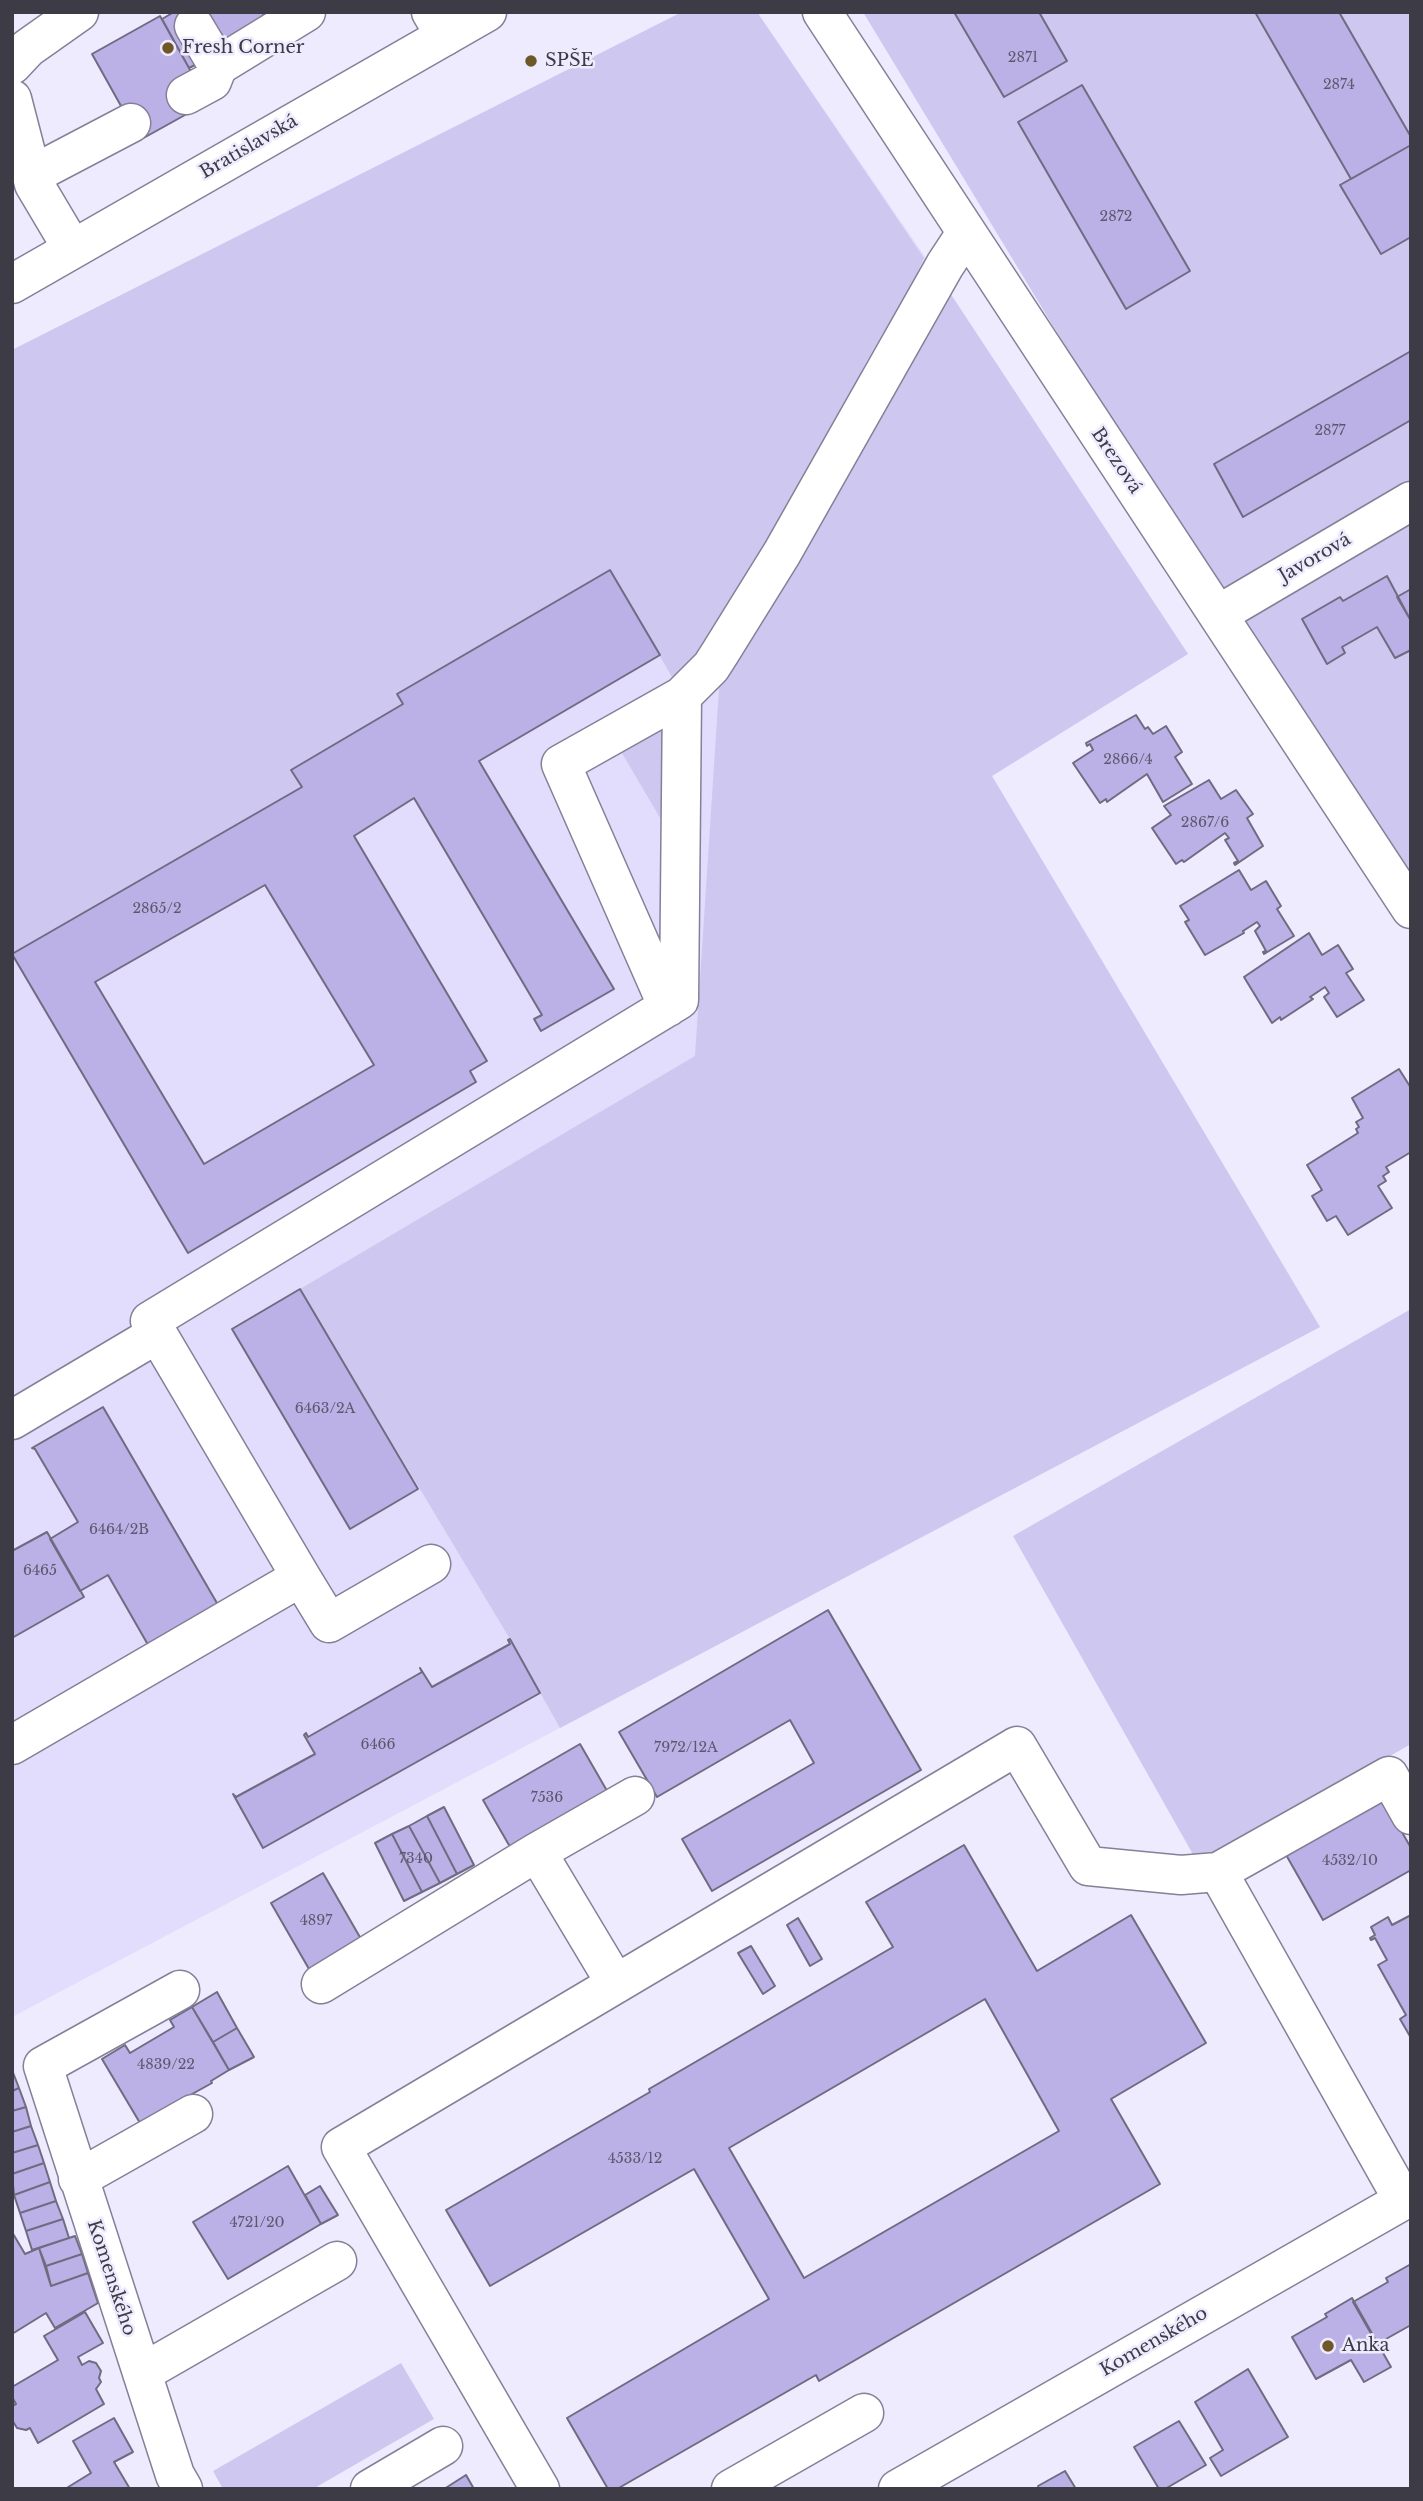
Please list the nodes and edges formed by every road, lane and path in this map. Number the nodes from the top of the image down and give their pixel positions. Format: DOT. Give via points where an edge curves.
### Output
graph roads {
  1 [pos="79,12"];
  2 [pos="306,12"];
  3 [pos="487,12"];
  4 [pos="822,12"];
  5 [pos="199,17"];
  6 [pos="438,24"];
  7 [pos="12,65"];
  8 [pos="218,66"];
  9 [pos="186,95"];
  10 [pos="12,99"];
  11 [pos="131,123"];
  12 [pos="32,175"];
  13 [pos="966,233"];
  14 [pos="72,248"];
  15 [pos="12,284"];
  16 [pos="1411,502"];
  17 [pos="1219,614"];
  18 [pos="682,696"];
  19 [pos="1407,894"];
  20 [pos="668,1007"];
  21 [pos="157,1334"];
  22 [pos="12,1420"];
  23 [pos="430,1564"];
  24 [pos="301,1577"];
  25 [pos="12,1745"];
  26 [pos="635,1796"];
  27 [pos="1411,1815"];
  28 [pos="537,1852"];
  29 [pos="1218,1872"];
  30 [pos="321,1984"];
  31 [pos="616,1984"];
  32 [pos="180,1990"];
  33 [pos="193,2114"];
  34 [pos="78,2179"];
  35 [pos="1407,2198"];
  36 [pos="337,2261"];
  37 [pos="142,2373"];
  38 [pos="864,2413"];
  39 [pos="443,2446"];
  40 [pos="183,2489"];
  41 [pos="370,2489"];
  42 [pos="540,2489"];
  43 [pos="731,2489"];
  44 [pos="898,2489"];
  1 -- 7 [label="street"];
  2 -- 8 [label="street"];
  3 -- 6 [label="street, Bratislavská"];
  4 -- 13 [label="street, Brezová"];
  5 -- 8 [label="street"];
  6 -- 14 [label="street, Bratislavská"];
  8 -- 9 [label="street" via="212,81"];
  10 -- 12 [label="street"];
  11 -- 12 [label="street"];
  12 -- 14 [label="street"];
  13 -- 17 [label="street, Brezová"];
  13 -- 18 [label="street" via="782,553 711,667"];
  14 -- 15 [label="street, Bratislavská"];
  16 -- 17 [label="street, Javorová"];
  17 -- 19 [label="street, Brezová"];
  18 -- 20 [label="street" via="679,1000"];
  18 -- 20 [label="street" via="561,764"];
  20 -- 21 [label="street" via="150,1321"];
  21 -- 22 [label="street"];
  21 -- 24 [label="street"];
  23 -- 24 [label="street" via="329,1623"];
  24 -- 25 [label="street"];
  26 -- 28 [label="street"];
  27 -- 29 [label="street" via="1389,1776"];
  28 -- 30 [label="street"];
  28 -- 31 [label="street"];
  29 -- 31 [label="street" via="1181,1875 1088,1866 1017,1746"];
  29 -- 35 [label="street"];
  31 -- 42 [label="street" via="341,2147"];
  32 -- 34 [label="street, Komenského" via="43,2066"];
  33 -- 34 [label="street"];
  34 -- 37 [label="street, Komenského"];
  35 -- 44 [label="street, Komenského"];
  36 -- 37 [label="street"];
  37 -- 40 [label="street, Komenského"];
  38 -- 43 [label="street"];
  39 -- 41 [label="street"];
}
